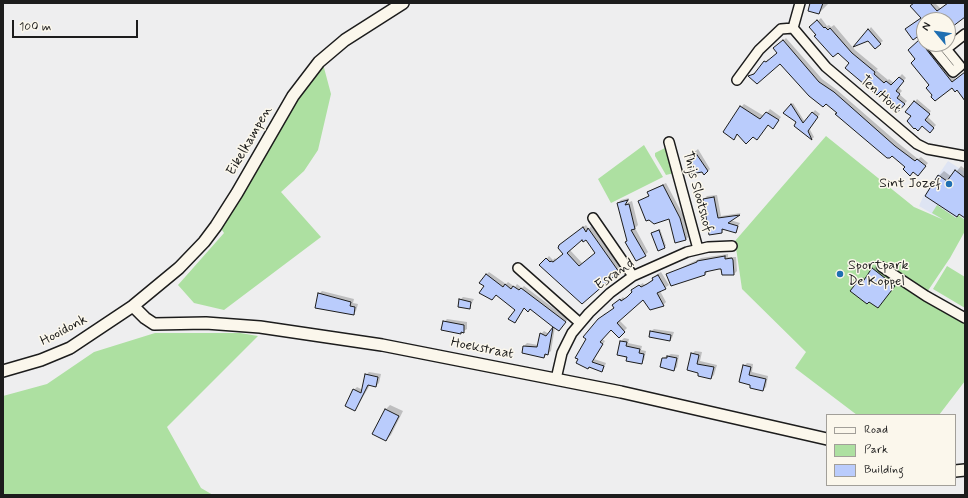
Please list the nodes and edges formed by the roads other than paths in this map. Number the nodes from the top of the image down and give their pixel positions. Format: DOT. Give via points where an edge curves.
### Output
graph roads {
  1 [pos="403,3"];
  2 [pos="800,3"];
  3 [pos="793,28"];
  4 [pos="965,34"];
  5 [pos="956,40"];
  6 [pos="937,52"];
  7 [pos="948,52"];
  8 [pos="737,80"];
  9 [pos="669,142"];
  10 [pos="965,156"];
  11 [pos="593,218"];
  12 [pos="732,246"];
  13 [pos="698,250"];
  14 [pos="882,267"];
  15 [pos="518,268"];
  16 [pos="633,276"];
  17 [pos="133,306"];
  18 [pos="965,318"];
  19 [pos="580,323"];
  20 [pos="3,371"];
  21 [pos="556,379"];
  22 [pos="826,439"];
  1 -- 17 [label="street, Eikelkampen" via="345,40 319,62 293,96 234,199 213,230 179,268"];
  2 -- 3 [label="street"];
  3 -- 8 [label="street" via="781,29 759,50"];
  3 -- 10 [label="street, Ten Hout" via="826,66 917,144 927,149"];
  4 -- 5 [label="street"];
  6 -- 7 [label="street" via="953,72 960,66"];
  9 -- 13 [label="street, Thijs Slootshof"];
  11 -- 16 [label="street"];
  12 -- 13 [label="street, Esrand"];
  13 -- 16 [label="street, Esrand" via="687,252"];
  14 -- 18 [label="street"];
  15 -- 19 [label="street"];
  16 -- 19 [label="street, Esrand" via="600,302"];
  17 -- 20 [label="street, Hooidonk" via="70,348"];
  17 -- 21 [label="street, Hoekstraat" via="154,324 222,324 336,337"];
  19 -- 21 [label="street, Esrand" via="562,352"];
  21 -- 22 [label="street, Hoekstraat"];
}
